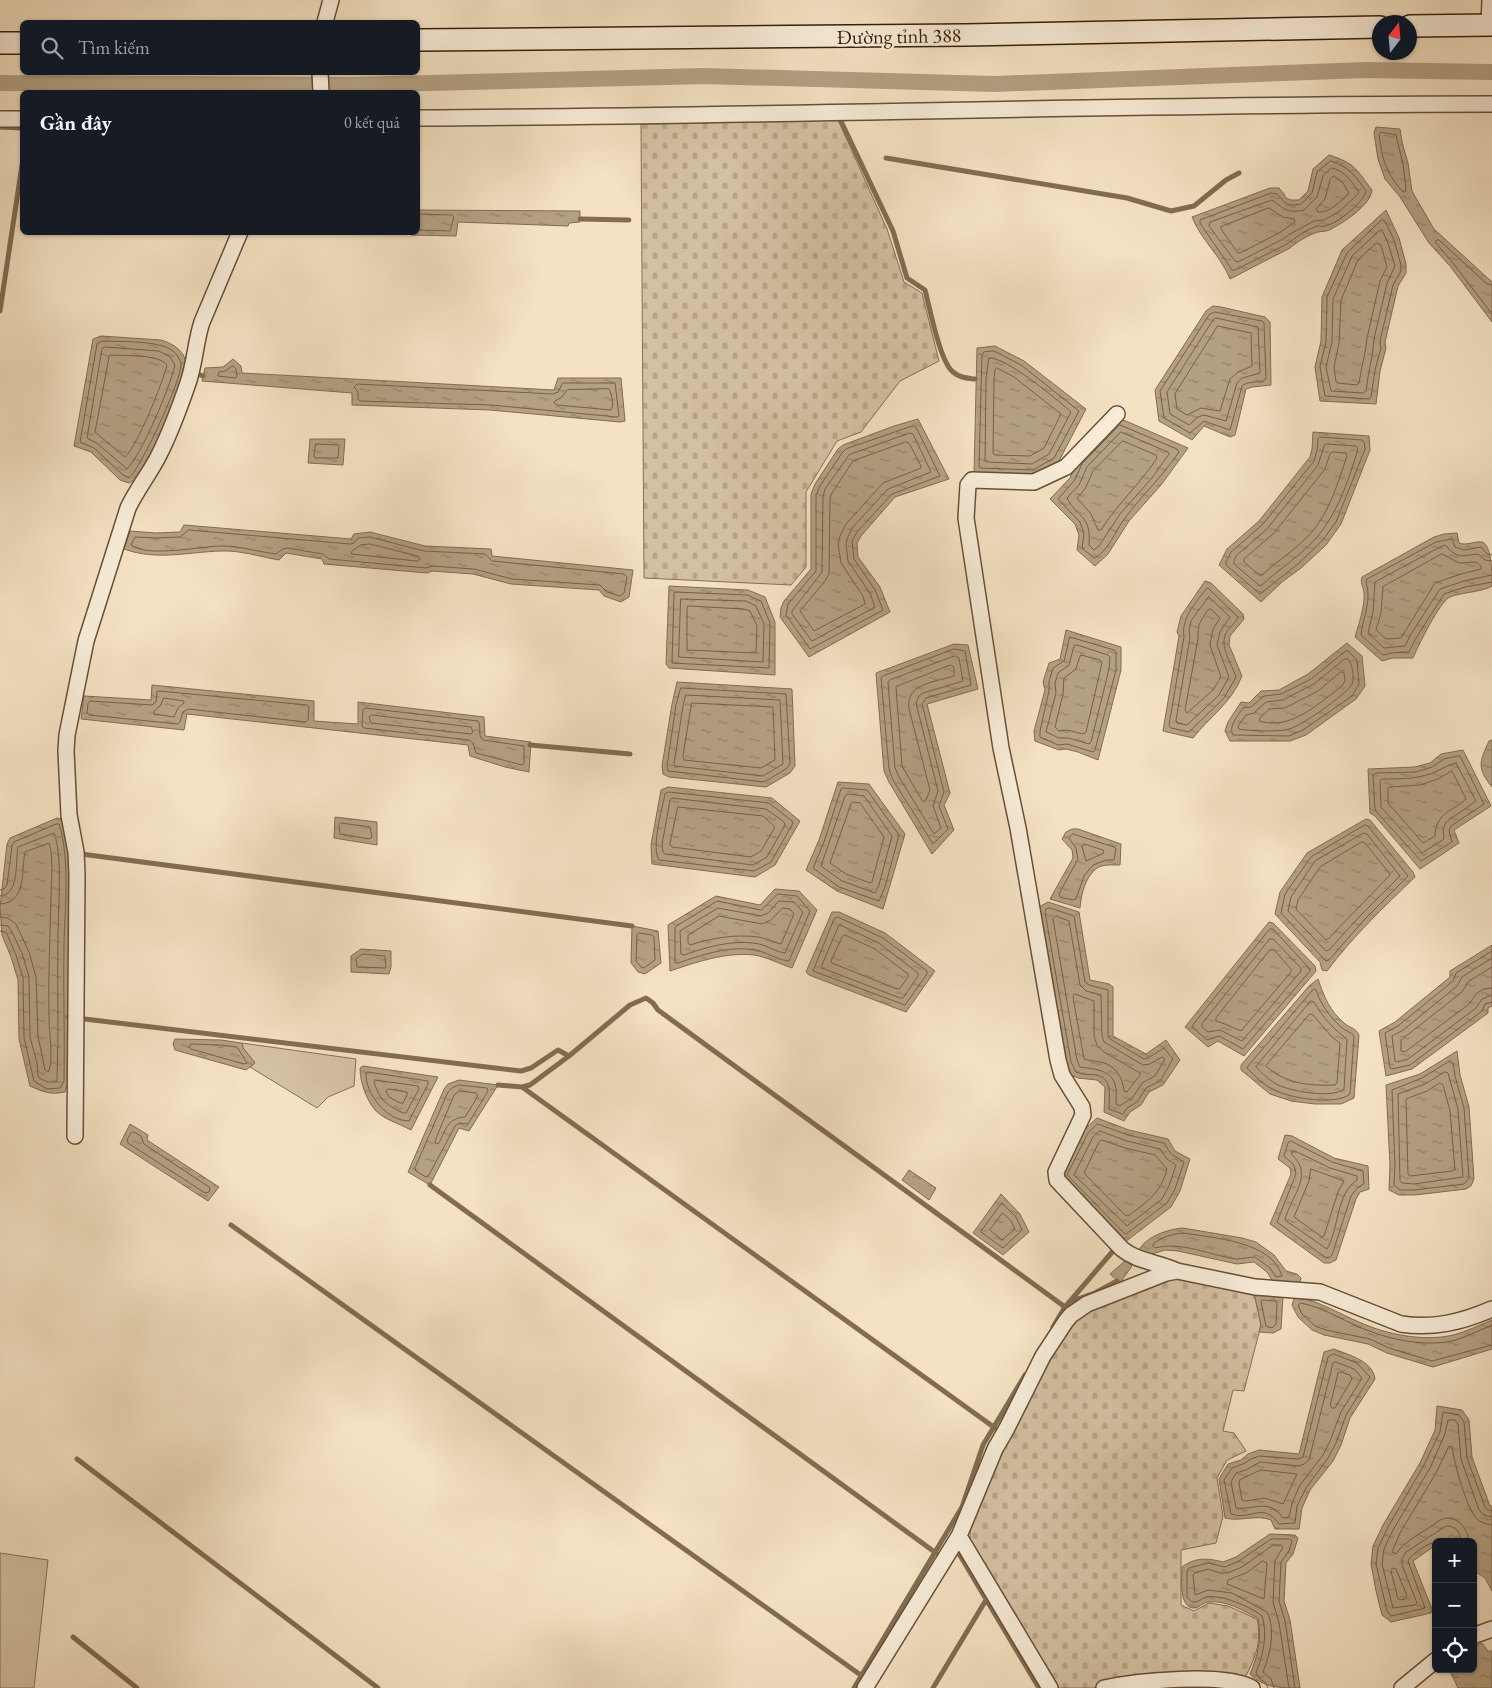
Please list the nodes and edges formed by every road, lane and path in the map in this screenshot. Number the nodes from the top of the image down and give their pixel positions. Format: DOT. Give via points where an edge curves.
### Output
graph roads {
  1 [pos="331,0"];
  2 [pos="1490,0"];
  3 [pos="326,20"];
  4 [pos="1491,25"];
  5 [pos="1417,26"];
  6 [pos="1372,27"];
  7 [pos="420,40"];
  8 [pos="20,42"];
  9 [pos="0,43"];
  10 [pos="320,75"];
  11 [pos="321,90"];
  12 [pos="1492,104"];
  13 [pos="420,118"];
  14 [pos="0,119"];
  15 [pos="20,119"];
  16 [pos="239,235"];
  17 [pos="1117,414"];
  18 [pos="75,1136"];
  19 [pos="1177,1271"];
  20 [pos="1492,1309"];
  21 [pos="959,1536"];
  22 [pos="1492,1629"];
  23 [pos="1477,1635"];
  24 [pos="1432,1663"];
  25 [pos="865,1688"];
  26 [pos="1050,1688"];
  27 [pos="1104,1688"];
  28 [pos="1252,1688"];
  29 [pos="1402,1688"];
  1 -- 3 [label="street"];
  2 -- 4 [label="street"];
  4 -- 5 [label="main road"];
  6 -- 7 [label="main road, Đường tỉnh 388"];
  8 -- 9 [label="main road"];
  10 -- 11 [label="street"];
  12 -- 13 [label="street"];
  14 -- 15 [label="street"];
  16 -- 18 [label="street" via="202,322 194,364 182,401 159,455 128,508 92,619 69,721 67,792 77,874"];
  17 -- 19 [label="street" via="1066,467 1034,482 969,482 966,518 1001,748 1058,1060 1062,1075 1082,1107 1083,1115 1055,1176 1122,1249 1139,1259"];
  19 -- 20 [label="street" via="1255,1287 1320,1292 1413,1326 1450,1323"];
  19 -- 21 [label="street" via="1166,1272 1087,1304 1066,1321 1043,1356 994,1449"];
  21 -- 25 [label="street"];
  21 -- 26 [label="street"];
  22 -- 23 [label="street"];
  24 -- 29 [label="street"];
  27 -- 28 [label="street" via="1168,1680 1225,1680"];
}
